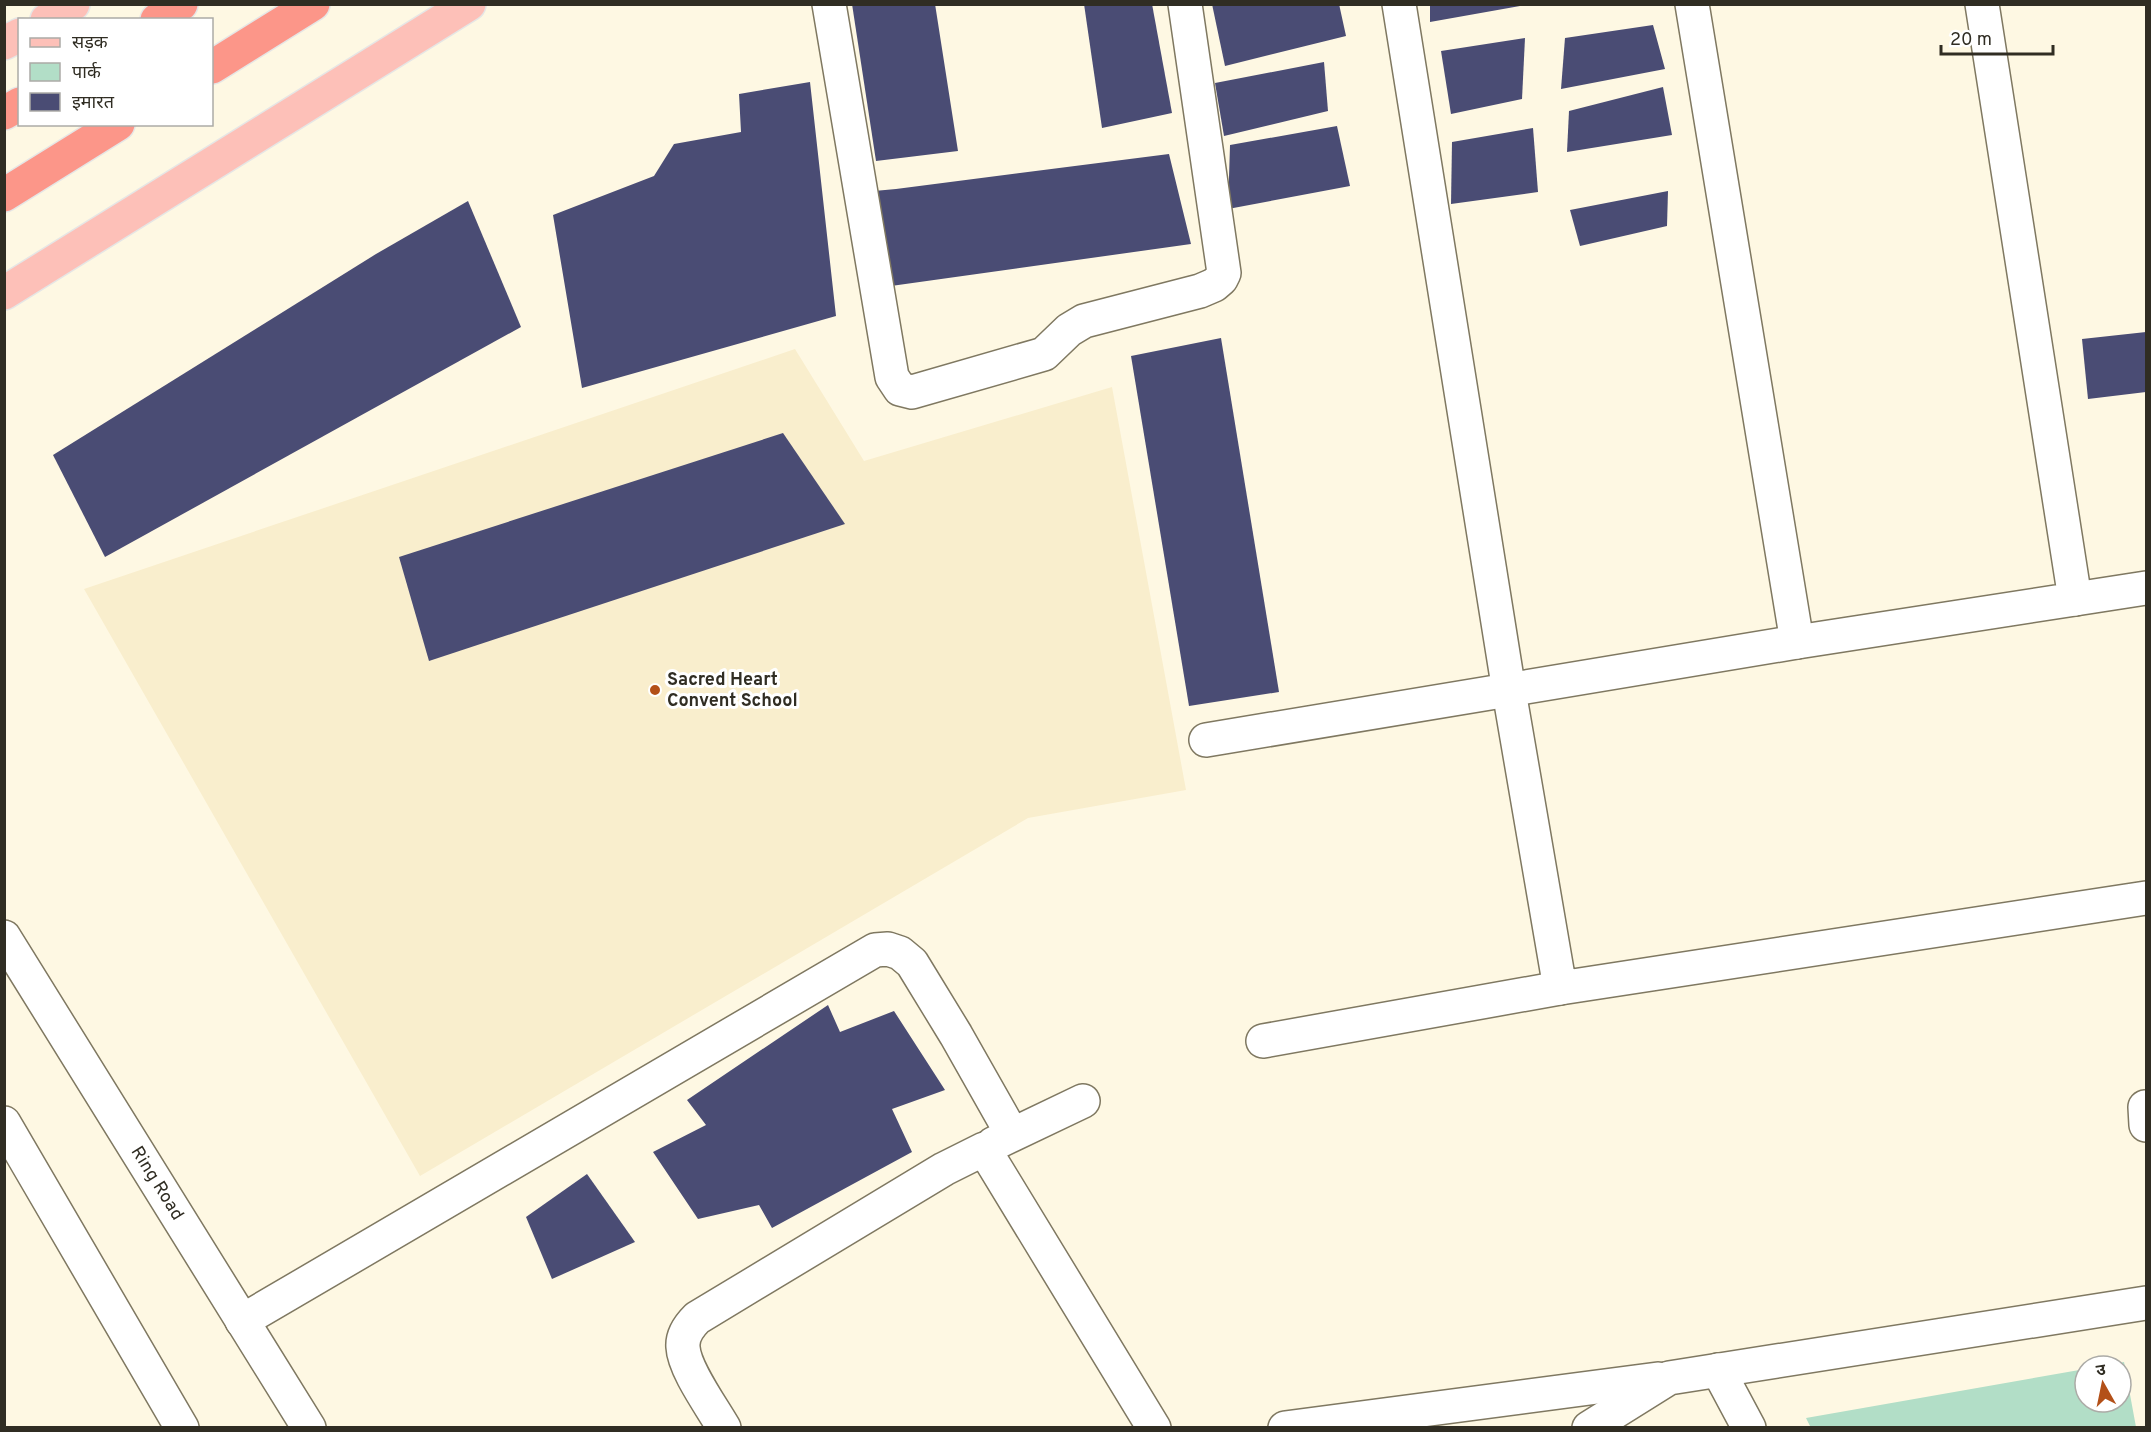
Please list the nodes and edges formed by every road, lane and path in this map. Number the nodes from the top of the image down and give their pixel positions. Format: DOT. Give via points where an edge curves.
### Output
graph roads {
  1 [pos="73,4"];
  2 [pos="181,4"];
  3 [pos="313,4"];
  4 [pos="469,4"];
  5 [pos="829,4"];
  6 [pos="1185,4"];
  7 [pos="1399,4"];
  8 [pos="1692,4"];
  9 [pos="1982,4"];
  10 [pos="50,18"];
  11 [pos="160,18"];
  12 [pos="18,36"];
  13 [pos="4,43"];
  14 [pos="213,66"];
  15 [pos="18,105"];
  16 [pos="4,113"];
  17 [pos="115,126"];
  18 [pos="4,195"];
  19 [pos="4,293"];
  20 [pos="2146,588"];
  21 [pos="2075,599"];
  22 [pos="1797,642"];
  23 [pos="1509,690"];
  24 [pos="1206,740"];
  25 [pos="2146,897"];
  26 [pos="4,937"];
  27 [pos="1560,988"];
  28 [pos="1263,1041"];
  29 [pos="1083,1101"];
  30 [pos="4,1123"];
  31 [pos="1012,1134"];
  32 [pos="984,1149"];
  33 [pos="2146,1303"];
  34 [pos="242,1321"];
  35 [pos="1718,1370"];
  36 [pos="1669,1378"];
  37 [pos="182,1428"];
  38 [pos="309,1428"];
  39 [pos="724,1428"];
  40 [pos="1154,1428"];
  41 [pos="1285,1428"];
  42 [pos="1589,1428"];
  43 [pos="1749,1428"];
  1 -- 10 [label="main road"];
  2 -- 11 [label="highway"];
  3 -- 14 [label="highway"];
  4 -- 19 [label="main road"];
  5 -- 6 [label="street" via="892,377 900,389 912,392 1044,354 1084,321 1200,291 1221,279 1224,273"];
  7 -- 23 [label="street"];
  8 -- 22 [label="street"];
  9 -- 21 [label="street"];
  12 -- 13 [label="main road"];
  15 -- 16 [label="highway"];
  17 -- 18 [label="highway"];
  20 -- 21 [label="street"];
  21 -- 22 [label="street"];
  22 -- 23 [label="street"];
  23 -- 24 [label="street"];
  23 -- 27 [label="street"];
  25 -- 27 [label="street"];
  26 -- 34 [label="street, Ring Road"];
  27 -- 28 [label="street"];
  29 -- 31 [label="street"];
  30 -- 37 [label="street"];
  31 -- 32 [label="street"];
  31 -- 34 [label="street" via="912,963 900,953 875,950"];
  32 -- 39 [label="street" via="944,1169 697,1318 686,1330 682,1346 688,1366"];
  32 -- 40 [label="street"];
  33 -- 35 [label="street"];
  34 -- 38 [label="street, Ring Road"];
  35 -- 36 [label="street"];
  35 -- 43 [label="street"];
  36 -- 41 [label="street"];
  36 -- 42 [label="street"];
}
